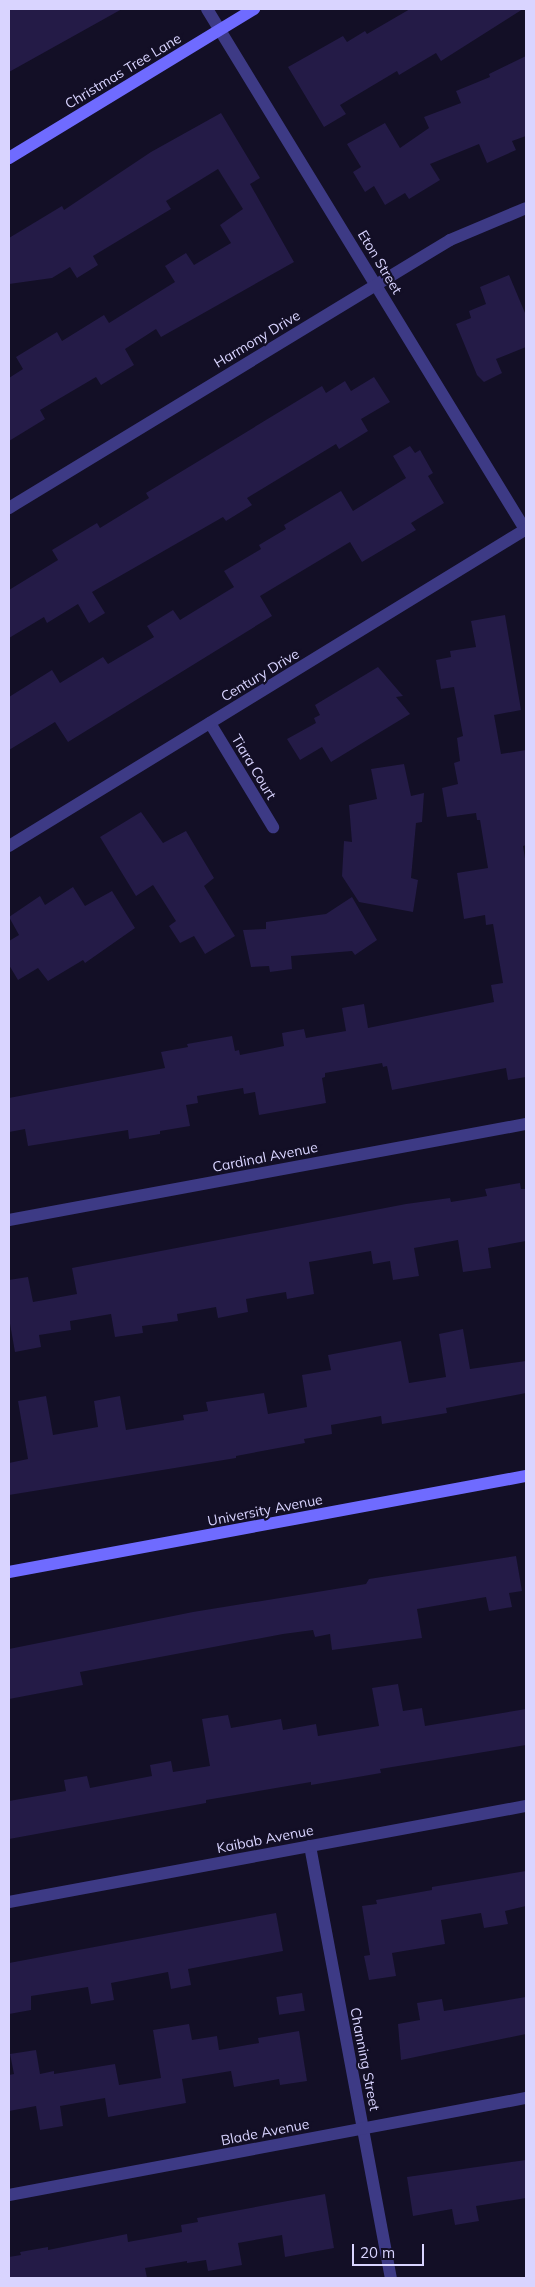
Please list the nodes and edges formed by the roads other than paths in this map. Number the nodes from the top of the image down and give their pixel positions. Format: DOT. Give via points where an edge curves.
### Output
graph roads {
  1 [pos="207,9"];
  2 [pos="254,9"];
  3 [pos="220,30"];
  4 [pos="9,158"];
  5 [pos="526,208"];
  6 [pos="375,284"];
  7 [pos="9,508"];
  8 [pos="526,530"];
  9 [pos="210,723"];
  10 [pos="273,827"];
  11 [pos="9,846"];
  12 [pos="526,1124"];
  13 [pos="9,1220"];
  14 [pos="526,1476"];
  15 [pos="9,1572"];
  16 [pos="526,1806"];
  17 [pos="310,1846"];
  18 [pos="9,1902"];
  19 [pos="526,2098"];
  20 [pos="363,2129"];
  21 [pos="9,2194"];
  22 [pos="391,2278"];
  1 -- 3 [label="street, Eton Street"];
  2 -- 3 [label="street, Christmas Tree Lane"];
  3 -- 4 [label="street, Christmas Tree Lane"];
  3 -- 6 [label="street, Eton Street"];
  5 -- 6 [label="street, Harmony Drive" via="450,240"];
  6 -- 7 [label="street, Harmony Drive"];
  6 -- 8 [label="street, Eton Street"];
  8 -- 9 [label="street, Century Drive"];
  9 -- 10 [label="street, Tiara Court"];
  9 -- 11 [label="street, Century Drive"];
  12 -- 13 [label="street, Cardinal Avenue"];
  14 -- 15 [label="street, University Avenue"];
  16 -- 17 [label="street, Kaibab Avenue"];
  17 -- 18 [label="street, Kaibab Avenue"];
  17 -- 20 [label="street, Channing Street"];
  19 -- 20 [label="street, Blade Avenue"];
  20 -- 21 [label="street, Blade Avenue"];
  20 -- 22 [label="street, Channing Street"];
}
